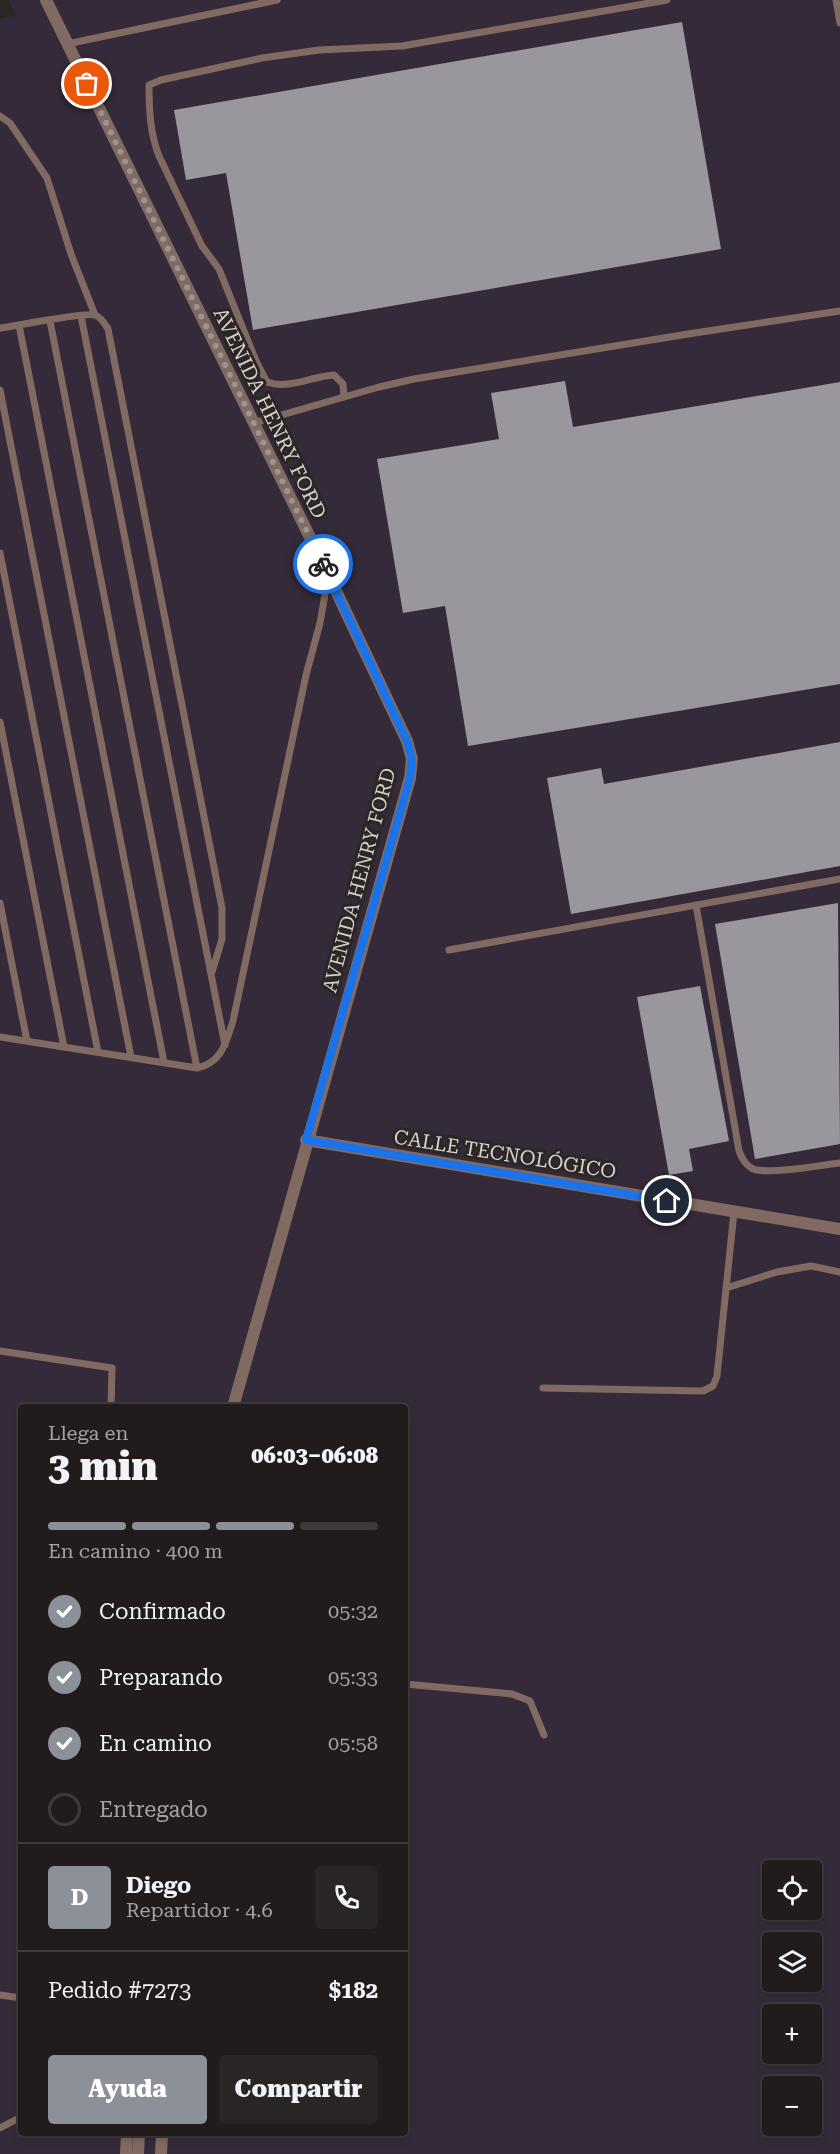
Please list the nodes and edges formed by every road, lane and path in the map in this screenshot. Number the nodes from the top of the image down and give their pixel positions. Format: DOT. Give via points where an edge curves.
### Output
graph roads {
  1 [pos="46,0"];
  2 [pos="277,0"];
  3 [pos="667,0"];
  4 [pos="836,0"];
  5 [pos="840,23"];
  6 [pos="67,44"];
  7 [pos="0,116"];
  8 [pos="840,311"];
  9 [pos="95,315"];
  10 [pos="81,316"];
  11 [pos="50,321"];
  12 [pos="19,325"];
  13 [pos="0,328"];
  14 [pos="0,390"];
  15 [pos="344,397"];
  16 [pos="254,423"];
  17 [pos="0,553"];
  18 [pos="328,574"];
  19 [pos="0,722"];
  20 [pos="840,879"];
  21 [pos="0,903"];
  22 [pos="696,905"];
  23 [pos="449,950"];
  24 [pos="212,972"];
  25 [pos="0,1037"];
  26 [pos="27,1041"];
  27 [pos="225,1045"];
  28 [pos="64,1047"];
  29 [pos="98,1052"];
  30 [pos="131,1057"];
  31 [pos="164,1062"];
  32 [pos="197,1068"];
  33 [pos="306,1140"];
  34 [pos="840,1163"];
  35 [pos="735,1212"];
  36 [pos="840,1229"];
  37 [pos="840,1272"];
  38 [pos="726,1288"];
  39 [pos="0,1351"];
  40 [pos="543,1388"];
  41 [pos="111,1404"];
  42 [pos="233,1404"];
  43 [pos="408,1684"];
  44 [pos="544,1735"];
  45 [pos="0,1995"];
  46 [pos="18,1998"];
  47 [pos="18,2119"];
  48 [pos="0,2128"];
  49 [pos="127,2136"];
  50 [pos="139,2136"];
  51 [pos="162,2136"];
  52 [pos="126,2154"];
  53 [pos="138,2154"];
  54 [pos="161,2154"];
  1 -- 6 [label="street, AVENIDA HENRY FORD"];
  2 -- 6 [label="lane"];
  3 -- 15 [label="lane" via="402,46 319,50 262,58 149,85 152,132 159,156 202,246 219,269 267,382 283,385 334,375 343,384"];
  4 -- 5 [label="lane"];
  6 -- 16 [label="street, AVENIDA HENRY FORD"];
  7 -- 9 [label="lane" via="10,123 47,178"];
  8 -- 15 [label="lane" via="414,379"];
  9 -- 10 [label="lane"];
  9 -- 24 [label="lane" via="103,321 112,345 222,908 222,939"];
  10 -- 11 [label="lane"];
  10 -- 24 [label="lane"];
  11 -- 12 [label="lane"];
  11 -- 32 [label="lane"];
  12 -- 13 [label="lane"];
  12 -- 31 [label="lane"];
  14 -- 30 [label="lane"];
  15 -- 16 [label="lane"];
  16 -- 18 [label="street, AVENIDA HENRY FORD"];
  17 -- 29 [label="lane"];
  18 -- 27 [label="lane"];
  18 -- 33 [label="street, AVENIDA HENRY FORD" via="412,759 410,778"];
  19 -- 28 [label="lane"];
  20 -- 22 [label="lane"];
  21 -- 26 [label="lane"];
  22 -- 23 [label="lane"];
  22 -- 34 [label="lane" via="739,1151 745,1163 767,1171"];
  24 -- 27 [label="lane"];
  25 -- 26 [label="lane"];
  26 -- 28 [label="lane"];
  27 -- 32 [label="lane" via="217,1059"];
  28 -- 29 [label="lane"];
  29 -- 30 [label="lane"];
  30 -- 31 [label="lane"];
  31 -- 32 [label="lane"];
  33 -- 35 [label="street, CALLE TECNOLÓGICO"];
  33 -- 42 [label="street, AVENIDA HENRY FORD"];
  35 -- 36 [label="street, CALLE TECNOLÓGICO"];
  35 -- 38 [label="lane"];
  37 -- 38 [label="lane" via="811,1266"];
  38 -- 40 [label="lane" via="713,1386 703,1391"];
  39 -- 41 [label="lane" via="112,1368"];
  43 -- 44 [label="lane" via="513,1694 530,1701"];
  45 -- 46 [label="lane"];
  47 -- 48 [label="lane"];
  49 -- 52 [label="street"];
  50 -- 53 [label="street"];
  51 -- 54 [label="street"];
}
